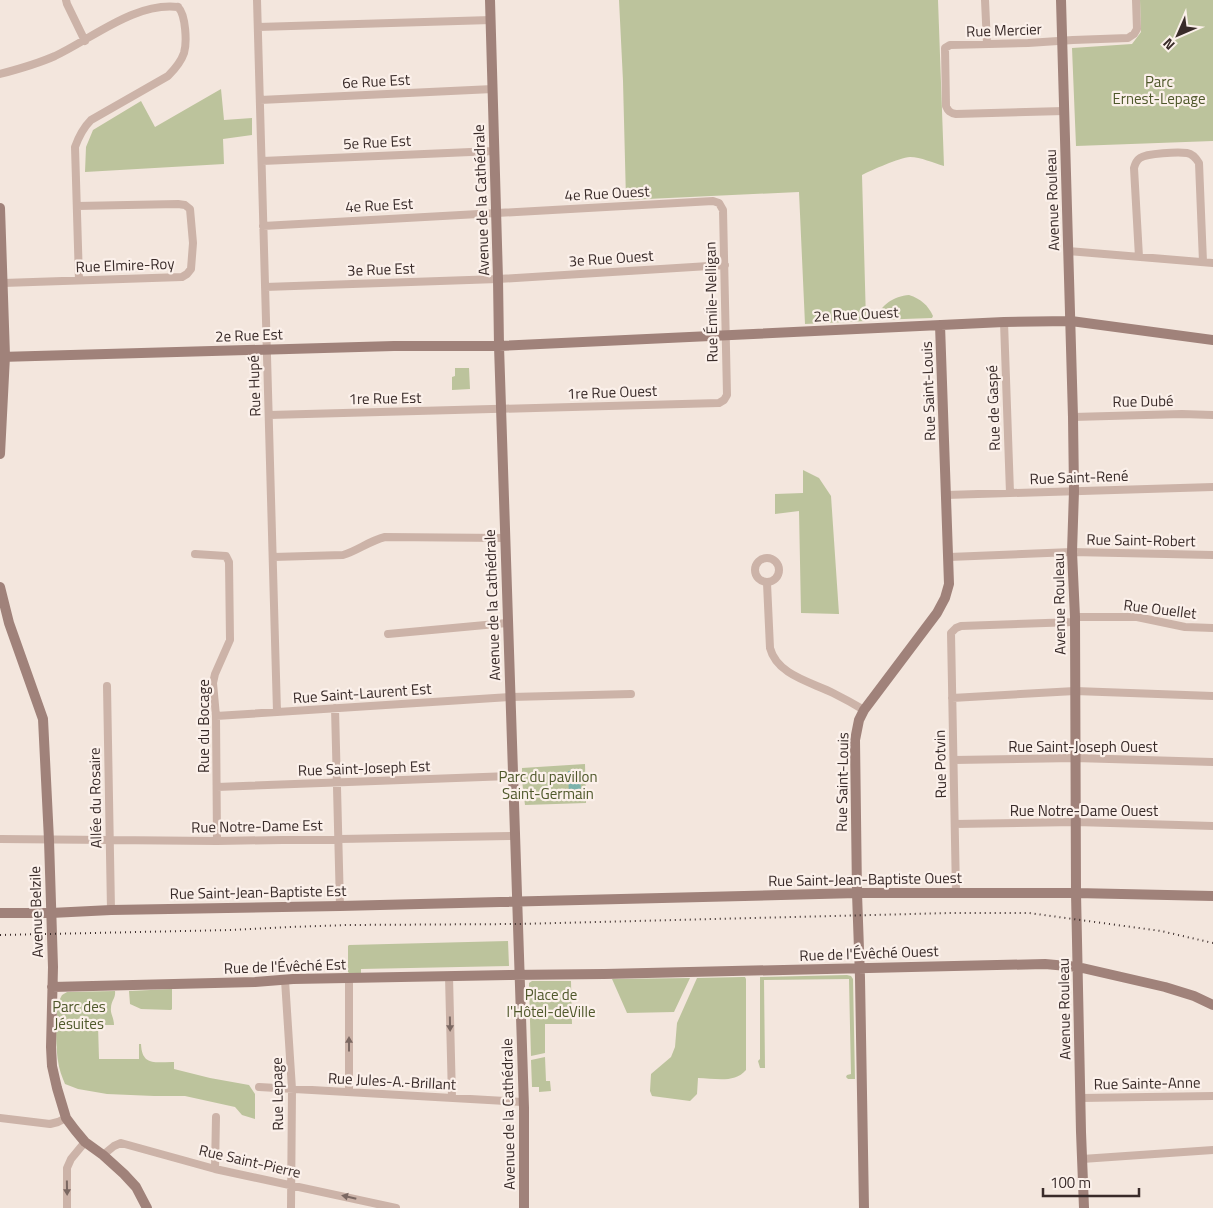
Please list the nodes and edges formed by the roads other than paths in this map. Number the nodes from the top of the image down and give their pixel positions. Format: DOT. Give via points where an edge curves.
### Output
graph roads {
  1 [pos="66,0"];
  2 [pos="257,0"];
  3 [pos="490,0"];
  4 [pos="985,0"];
  5 [pos="1061,0"];
  6 [pos="1136,0"];
  7 [pos="180,3"];
  8 [pos="491,20"];
  9 [pos="258,27"];
  10 [pos="84,40"];
  11 [pos="1062,41"];
  12 [pos="987,44"];
  13 [pos="0,74"];
  14 [pos="493,89"];
  15 [pos="260,100"];
  16 [pos="1064,111"];
  17 [pos="494,150"];
  18 [pos="262,161"];
  19 [pos="719,203"];
  20 [pos="77,206"];
  21 [pos="0,208"];
  22 [pos="0,212"];
  23 [pos="497,212"];
  24 [pos="264,226"];
  25 [pos="1068,251"];
  26 [pos="1139,256"];
  27 [pos="1203,262"];
  28 [pos="1213,263"];
  29 [pos="725,265"];
  30 [pos="498,279"];
  31 [pos="79,280"];
  32 [pos="2,283"];
  33 [pos="265,287"];
  34 [pos="1071,321"];
  35 [pos="1004,322"];
  36 [pos="940,325"];
  37 [pos="726,335"];
  38 [pos="1213,340"];
  39 [pos="498,346"];
  40 [pos="267,350"];
  41 [pos="2,357"];
  42 [pos="724,400"];
  43 [pos="501,409"];
  44 [pos="269,415"];
  45 [pos="1213,415"];
  46 [pos="1073,416"];
  47 [pos="0,454"];
  48 [pos="1213,487"];
  49 [pos="1074,491"];
  50 [pos="1010,493"];
  51 [pos="946,496"];
  52 [pos="505,538"];
  53 [pos="1072,552"];
  54 [pos="195,554"];
  55 [pos="1213,555"];
  56 [pos="273,557"];
  57 [pos="949,557"];
  58 [pos="767,583"];
  59 [pos="0,587"];
  60 [pos="1075,620"];
  61 [pos="508,624"];
  62 [pos="1213,628"];
  63 [pos="951,633"];
  64 [pos="388,634"];
  65 [pos="107,686"];
  66 [pos="1074,691"];
  67 [pos="632,694"];
  68 [pos="1213,696"];
  69 [pos="511,697"];
  70 [pos="952,698"];
  71 [pos="334,708"];
  72 [pos="864,710"];
  73 [pos="277,712"];
  74 [pos="216,716"];
  75 [pos="1075,758"];
  76 [pos="954,760"];
  77 [pos="1213,762"];
  78 [pos="512,776"];
  79 [pos="337,782"];
  80 [pos="217,787"];
  81 [pos="1076,822"];
  82 [pos="955,824"];
  83 [pos="1213,826"];
  84 [pos="515,836"];
  85 [pos="338,838"];
  86 [pos="0,839"];
  87 [pos="49,840"];
  88 [pos="109,840"];
  89 [pos="217,841"];
  90 [pos="857,893"];
  91 [pos="956,893"];
  92 [pos="1076,893"];
  93 [pos="1213,896"];
  94 [pos="517,901"];
  95 [pos="340,906"];
  96 [pos="111,910"];
  97 [pos="71,912"];
  98 [pos="0,913"];
  99 [pos="51,913"];
  100 [pos="52,951"];
  101 [pos="53,967"];
  102 [pos="1078,967"];
  103 [pos="860,968"];
  104 [pos="519,975"];
  105 [pos="449,976"];
  106 [pos="349,978"];
  107 [pos="285,980"];
  108 [pos="70,987"];
  109 [pos="52,988"];
  110 [pos="1213,1005"];
  111 [pos="259,1087"];
  112 [pos="292,1089"];
  113 [pos="349,1092"];
  114 [pos="1213,1096"];
  115 [pos="452,1098"];
  116 [pos="1081,1098"];
  117 [pos="523,1102"];
  118 [pos="216,1117"];
  119 [pos="0,1118"];
  120 [pos="66,1118"];
  121 [pos="85,1142"];
  122 [pos="1213,1150"];
  123 [pos="103,1156"];
  124 [pos="1082,1159"];
  125 [pos="215,1169"];
  126 [pos="291,1184"];
  127 [pos="67,1208"];
  128 [pos="147,1208"];
  129 [pos="291,1208"];
  130 [pos="396,1208"];
  131 [pos="524,1208"];
  132 [pos="864,1208"];
  133 [pos="1084,1208"];
  1 -- 10 [label="street"];
  2 -- 9 [label="street, Rue Hupé"];
  3 -- 8 [label="street, Avenue de la Cathédrale"];
  4 -- 12 [label="street"];
  5 -- 11 [label="street, Avenue Rouleau"];
  6 -- 11 [label="street, Rue Mercier" via="1137,29 1128,38"];
  7 -- 10 [label="street" via="153,7 124,18"];
  7 -- 20 [label="street" via="185,22 185,51 177,66 168,76 91,120 79,136 75,147"];
  8 -- 9 [label="street"];
  8 -- 14 [label="street, Avenue de la Cathédrale"];
  9 -- 15 [label="street, Rue Hupé"];
  10 -- 13 [label="street" via="33,65"];
  11 -- 12 [label="street, Rue Mercier"];
  11 -- 16 [label="street, Avenue Rouleau"];
  12 -- 16 [label="street, Rue Mercier" via="946,46 946,106 951,113"];
  14 -- 15 [label="street, 6e Rue Est"];
  14 -- 17 [label="street, Avenue de la Cathédrale"];
  15 -- 18 [label="street, Rue Hupé"];
  16 -- 25 [label="street, Avenue Rouleau"];
  17 -- 18 [label="street, 5e Rue Est"];
  17 -- 23 [label="street, Avenue de la Cathédrale"];
  18 -- 24 [label="street, Rue Hupé"];
  19 -- 23 [label="street, 4e Rue Ouest"];
  19 -- 29 [label="street, Rue Émile-Nelligan" via="723,210"];
  20 -- 31 [label="street"];
  20 -- 31 [label="street, Rue Elmire-Roy" via="186,205 190,209 193,244 191,269 182,277"];
  21 -- 22 [label="street"];
  22 -- 32 [label="street"];
  23 -- 24 [label="street, 4e Rue Est"];
  23 -- 30 [label="street, Avenue de la Cathédrale"];
  24 -- 33 [label="street, Rue Hupé"];
  25 -- 26 [label="street"];
  25 -- 34 [label="street, Avenue Rouleau"];
  26 -- 27 [label="street"];
  26 -- 27 [label="street" via="1136,163 1147,154 1188,153 1199,163"];
  27 -- 28 [label="street"];
  29 -- 30 [label="street, 3e Rue Ouest"];
  29 -- 37 [label="street, Rue Émile-Nelligan"];
  30 -- 33 [label="street, 3e Rue Est"];
  30 -- 39 [label="street, Avenue de la Cathédrale"];
  31 -- 32 [label="street, Rue Elmire-Roy"];
  32 -- 41 [label="street"];
  33 -- 40 [label="street, Rue Hupé"];
  34 -- 35 [label="street, 2e Rue Ouest"];
  34 -- 38 [label="street, 2e Rue Ouest"];
  34 -- 46 [label="street, Avenue Rouleau"];
  35 -- 36 [label="street, 2e Rue Ouest"];
  35 -- 50 [label="street, Rue de Gaspé"];
  36 -- 37 [label="street, 2e Rue Ouest"];
  36 -- 51 [label="street, Rue Saint-Louis"];
  37 -- 39 [label="street, 2e Rue Ouest"];
  37 -- 42 [label="street, Rue Émile-Nelligan" via="727,395"];
  39 -- 40 [label="street, 2e Rue Est"];
  39 -- 43 [label="street, Avenue de la Cathédrale"];
  40 -- 41 [label="street, 2e Rue Est"];
  40 -- 44 [label="street, Rue Hupé"];
  41 -- 47 [label="street"];
  42 -- 43 [label="street, 1re Rue Ouest" via="719,403"];
  43 -- 44 [label="street, 1re Rue Est"];
  43 -- 52 [label="street, Avenue de la Cathédrale"];
  44 -- 56 [label="street, Rue Hupé"];
  45 -- 46 [label="street, Rue Dubé"];
  46 -- 49 [label="street, Avenue Rouleau"];
  48 -- 49 [label="street, Rue Saint-René"];
  49 -- 50 [label="street, Rue Saint-René"];
  49 -- 53 [label="street, Avenue Rouleau"];
  50 -- 51 [label="street, Rue Saint-René"];
  51 -- 57 [label="street, Rue Saint-Louis"];
  52 -- 56 [label="street" via="385,538 343,555"];
  52 -- 61 [label="street, Avenue de la Cathédrale"];
  53 -- 55 [label="street, Rue Saint-Robert"];
  53 -- 57 [label="street, Rue Saint-Robert"];
  53 -- 60 [label="street, Avenue Rouleau"];
  54 -- 74 [label="street, Rue du Bocage" via="226,556 229,562 230,640 213,683"];
  56 -- 73 [label="street, Rue Hupé"];
  57 -- 72 [label="street, Rue Saint-Louis" via="949,584 937,613"];
  58 -- 72 [label="street" via="770,648 776,661 785,670"];
  59 -- 87 [label="street, Avenue Belzile" via="4,608 43,719"];
  60 -- 62 [label="street, Rue Ouellet" via="1137,617 1185,627"];
  60 -- 63 [label="street, Rue Ouellet" via="961,626"];
  60 -- 66 [label="street, Avenue Rouleau"];
  61 -- 64 [label="street"];
  61 -- 69 [label="street, Avenue de la Cathédrale"];
  63 -- 70 [label="street, Rue Potvin"];
  65 -- 88 [label="street, Allée du Rosaire"];
  66 -- 68 [label="street"];
  66 -- 70 [label="street"];
  66 -- 75 [label="street, Avenue Rouleau"];
  67 -- 69 [label="street, Rue Saint-Laurent Est"];
  69 -- 71 [label="street, Rue Saint-Laurent Est"];
  69 -- 78 [label="street, Avenue de la Cathédrale"];
  70 -- 76 [label="street, Rue Potvin"];
  71 -- 73 [label="street, Rue Saint-Laurent Est"];
  71 -- 79 [label="street"];
  72 -- 90 [label="street, Rue Saint-Louis" via="855,740"];
  73 -- 74 [label="street, Rue Saint-Laurent Est"];
  74 -- 80 [label="street, Rue du Bocage"];
  75 -- 76 [label="street, Rue Saint-Joseph Ouest"];
  75 -- 77 [label="street, Rue Saint-Joseph Ouest"];
  75 -- 81 [label="street, Avenue Rouleau"];
  76 -- 82 [label="street, Rue Potvin"];
  78 -- 79 [label="street, Rue Saint-Joseph Est"];
  78 -- 84 [label="street, Avenue de la Cathédrale"];
  79 -- 80 [label="street, Rue Saint-Joseph Est"];
  79 -- 85 [label="street"];
  80 -- 89 [label="street, Rue du Bocage"];
  81 -- 82 [label="street, Rue Notre-Dame Ouest"];
  81 -- 83 [label="street, Rue Notre-Dame Ouest"];
  81 -- 92 [label="street, Avenue Rouleau"];
  82 -- 91 [label="street, Rue Potvin"];
  84 -- 85 [label="street, Rue Notre-Dame Est"];
  84 -- 94 [label="street, Avenue de la Cathédrale"];
  85 -- 89 [label="street, Rue Notre-Dame Est"];
  85 -- 95 [label="street"];
  86 -- 87 [label="street, Rue Notre-Dame Est"];
  87 -- 88 [label="street, Rue Notre-Dame Est"];
  87 -- 99 [label="street, Avenue Belzile"];
  88 -- 89 [label="street, Rue Notre-Dame Est"];
  88 -- 96 [label="street, Allée du Rosaire"];
  90 -- 91 [label="street, Rue Saint-Jean-Baptiste Ouest"];
  90 -- 94 [label="street, Rue Saint-Jean-Baptiste Ouest"];
  90 -- 103 [label="street, Rue Saint-Louis"];
  91 -- 92 [label="street, Rue Saint-Jean-Baptiste Ouest"];
  92 -- 93 [label="street, Rue Saint-Jean-Baptiste Ouest"];
  92 -- 102 [label="street, Avenue Rouleau"];
  94 -- 95 [label="street, Rue Saint-Jean-Baptiste Est"];
  94 -- 104 [label="street, Avenue de la Cathédrale"];
  95 -- 96 [label="street, Rue Saint-Jean-Baptiste Est"];
  96 -- 97 [label="street, Rue Saint-Jean-Baptiste Est"];
  97 -- 99 [label="street, Rue Saint-Jean-Baptiste Est"];
  97 -- 100 [label="street" via="58,923"];
  98 -- 99 [label="street, Rue Saint-Jean-Baptiste Est"];
  99 -- 100 [label="street, Avenue Belzile"];
  100 -- 101 [label="street, Avenue Belzile"];
  101 -- 108 [label="street"];
  101 -- 109 [label="street, Avenue Belzile"];
  102 -- 103 [label="street, Rue de l'Évêché Ouest" via="1045,964"];
  102 -- 110 [label="street, Rue de l'Évêché Ouest" via="1186,993"];
  102 -- 116 [label="street, Avenue Rouleau"];
  103 -- 104 [label="street, Rue de l'Évêché Ouest"];
  103 -- 132 [label="street, Rue Saint-Louis"];
  104 -- 105 [label="street, Rue de l'Évêché Est"];
  104 -- 117 [label="street, Avenue de la Cathédrale"];
  105 -- 106 [label="street, Rue de l'Évêché Est"];
  105 -- 115 [label="street, one-way"];
  106 -- 107 [label="street, Rue de l'Évêché Est"];
  113 -- 106 [label="street, one-way"];
  107 -- 108 [label="street, Rue de l'Évêché Est"];
  107 -- 112 [label="street, Rue Lepage"];
  108 -- 109 [label="street, Rue de l'Évêché Est"];
  109 -- 120 [label="street, Avenue Belzile" via="52,1066"];
  111 -- 112 [label="street, Rue Jules-A.-Brillant"];
  112 -- 113 [label="street, Rue Jules-A.-Brillant"];
  112 -- 126 [label="street, Rue Lepage"];
  113 -- 115 [label="street, Rue Jules-A.-Brillant"];
  114 -- 116 [label="street, Rue Sainte-Anne"];
  115 -- 117 [label="street, Rue Jules-A.-Brillant"];
  116 -- 124 [label="street, Avenue Rouleau"];
  117 -- 131 [label="street, Avenue de la Cathédrale"];
  118 -- 125 [label="street"];
  119 -- 120 [label="street" via="50,1124"];
  120 -- 121 [label="street, Avenue Belzile"];
  121 -- 123 [label="street, Avenue Belzile"];
  121 -- 127 [label="street, one-way" via="67,1168"];
  122 -- 124 [label="street"];
  123 -- 125 [label="street, Rue Saint-Pierre" via="121,1142"];
  123 -- 128 [label="street, Avenue Belzile" via="136,1187"];
  124 -- 133 [label="street, Avenue Rouleau"];
  125 -- 126 [label="street, Rue Saint-Pierre"];
  126 -- 129 [label="street, Rue Lepage"];
  130 -- 126 [label="street, Rue Saint-Pierre, one-way"];
}
